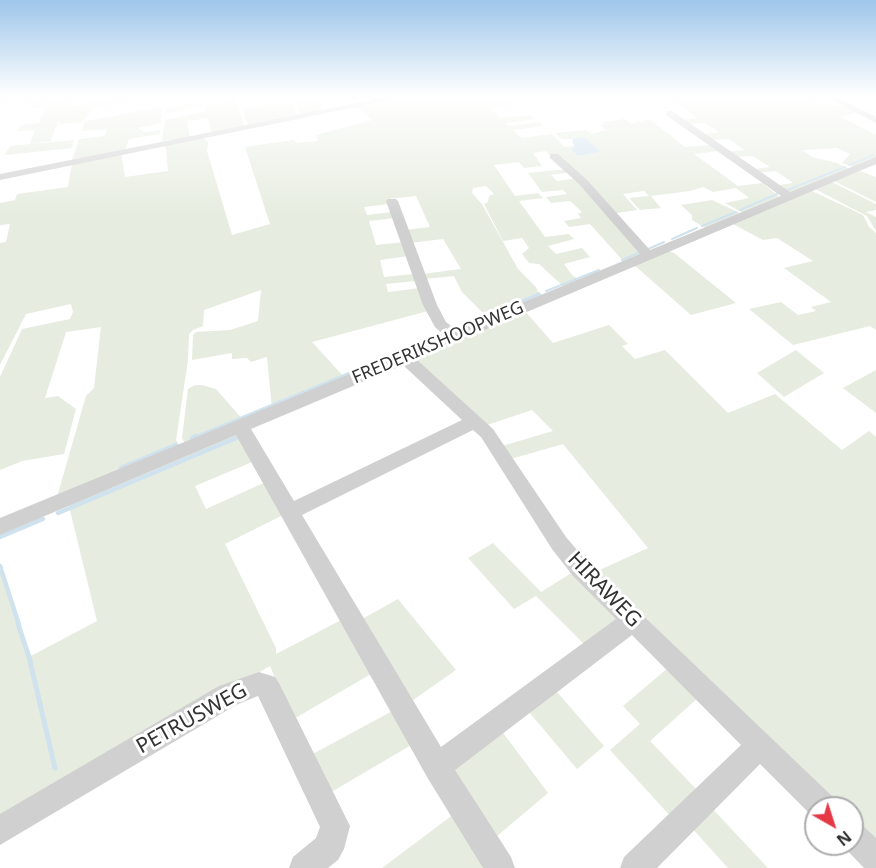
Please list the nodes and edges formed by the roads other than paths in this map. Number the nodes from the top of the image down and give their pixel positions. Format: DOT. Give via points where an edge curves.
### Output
graph roads {
  1 [pos="198,138"];
  2 [pos="704,138"];
  3 [pos="554,156"];
  4 [pos="876,160"];
  5 [pos="0,177"];
  6 [pos="788,196"];
  7 [pos="392,201"];
  8 [pos="648,255"];
  9 [pos="454,336"];
  10 [pos="404,357"];
  11 [pos="476,421"];
  12 [pos="240,426"];
  13 [pos="290,512"];
  14 [pos="0,527"];
  15 [pos="632,621"];
  16 [pos="760,745"];
  17 [pos="437,767"];
  18 [pos="812,796"];
  19 [pos="0,830"];
  20 [pos="864,847"];
  21 [pos="876,859"];
  22 [pos="304,868"];
  23 [pos="500,868"];
  24 [pos="635,868"];
  1 -- 5 [label="street"];
  2 -- 6 [label="street"];
  3 -- 8 [label="street"];
  4 -- 6 [label="street, FREDERIKSHOOPWEG"];
  6 -- 8 [label="street, FREDERIKSHOOPWEG"];
  7 -- 9 [label="street" via="430,305 440,324"];
  8 -- 9 [label="street, FREDERIKSHOOPWEG"];
  9 -- 10 [label="street, FREDERIKSHOOPWEG"];
  10 -- 11 [label="street, HIRAWEG"];
  10 -- 12 [label="street, FREDERIKSHOOPWEG"];
  11 -- 13 [label="street"];
  11 -- 15 [label="street, HIRAWEG" via="497,446 559,543"];
  12 -- 13 [label="street"];
  12 -- 14 [label="street, FREDERIKSHOOPWEG"];
  13 -- 17 [label="street"];
  15 -- 16 [label="street, HIRAWEG"];
  15 -- 17 [label="street"];
  16 -- 18 [label="street, HIRAWEG"];
  16 -- 24 [label="street"];
  17 -- 23 [label="street"];
  19 -- 22 [label="street, PETRUSWEG" via="228,695 259,684 270,692 334,826 327,849"];
  20 -- 21 [label="street"];
}
